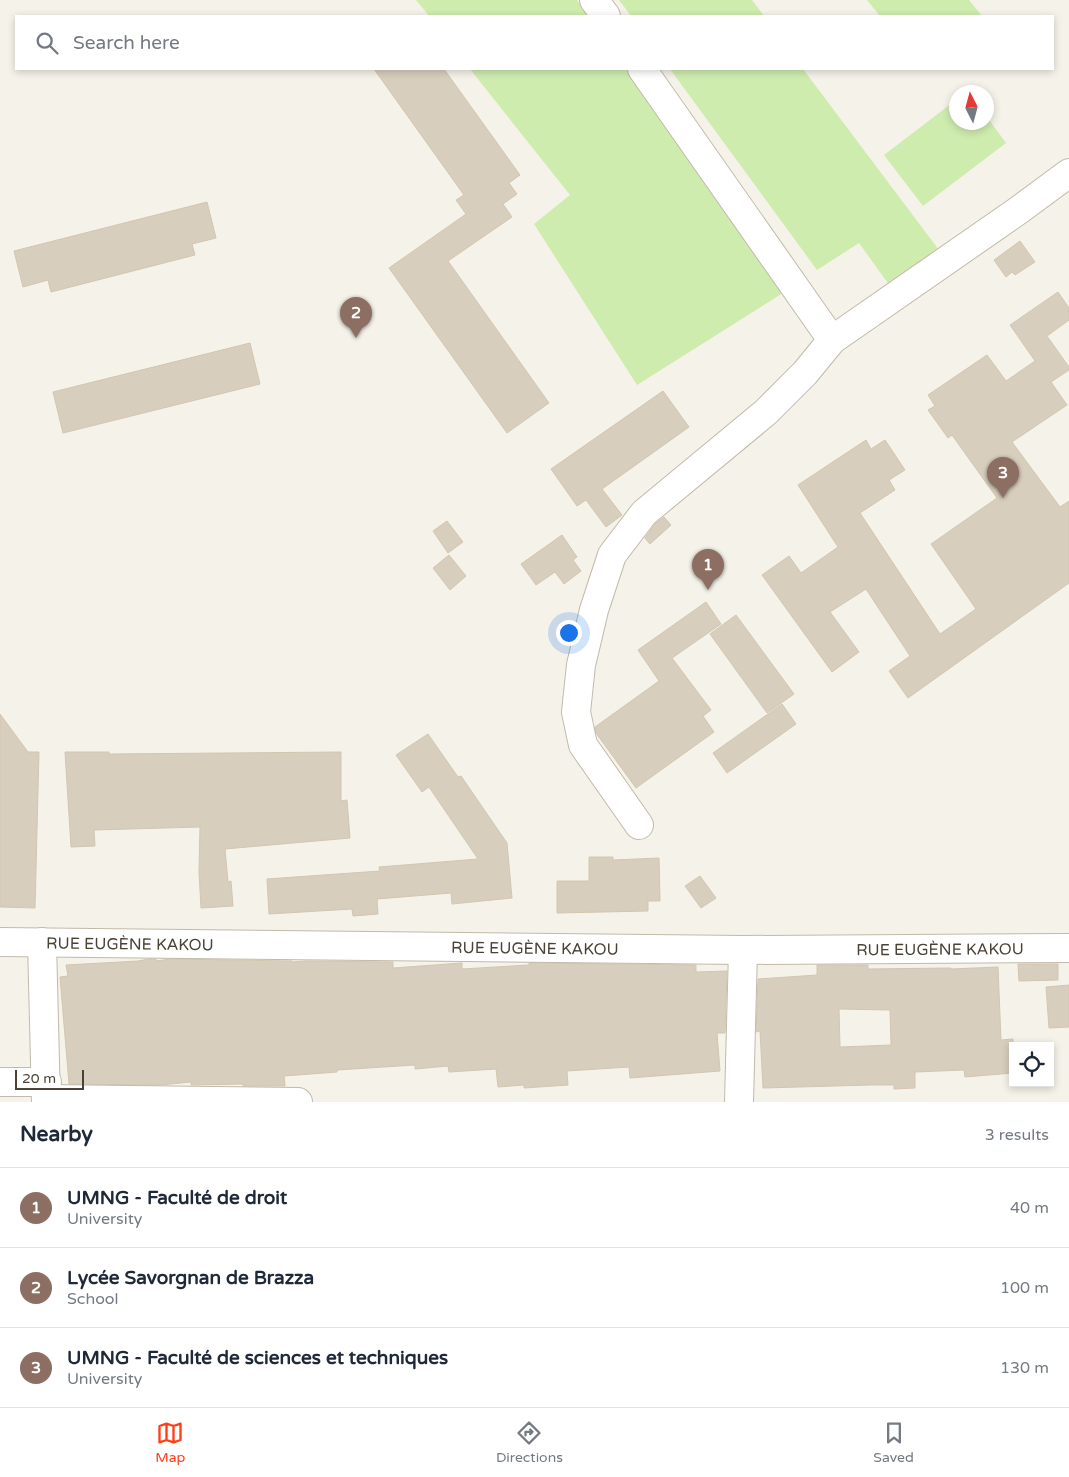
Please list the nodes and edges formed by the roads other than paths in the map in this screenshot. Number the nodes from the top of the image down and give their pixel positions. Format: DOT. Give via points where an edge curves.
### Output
graph roads {
  1 [pos="594,0"];
  2 [pos="605,15"];
  3 [pos="643,70"];
  4 [pos="1069,173"];
  5 [pos="832,340"];
  6 [pos="639,825"];
  7 [pos="0,942"];
  8 [pos="42,942"];
  9 [pos="1069,948"];
  10 [pos="743,950"];
  11 [pos="0,1082"];
  12 [pos="47,1094"];
  13 [pos="298,1102"];
  14 [pos="739,1102"];
  1 -- 2 [label="street"];
  3 -- 5 [label="street"];
  4 -- 5 [label="street"];
  5 -- 6 [label="street" via="806,373 766,412 644,513 612,555 581,665 576,712 583,745"];
  7 -- 8 [label="street, RUE EUGÈNE KAKOU"];
  8 -- 10 [label="street, RUE EUGÈNE KAKOU"];
  8 -- 12 [label="street"];
  9 -- 10 [label="street, RUE EUGÈNE KAKOU"];
  10 -- 14 [label="street"];
  11 -- 12 [label="street"];
  12 -- 13 [label="street"];
}
